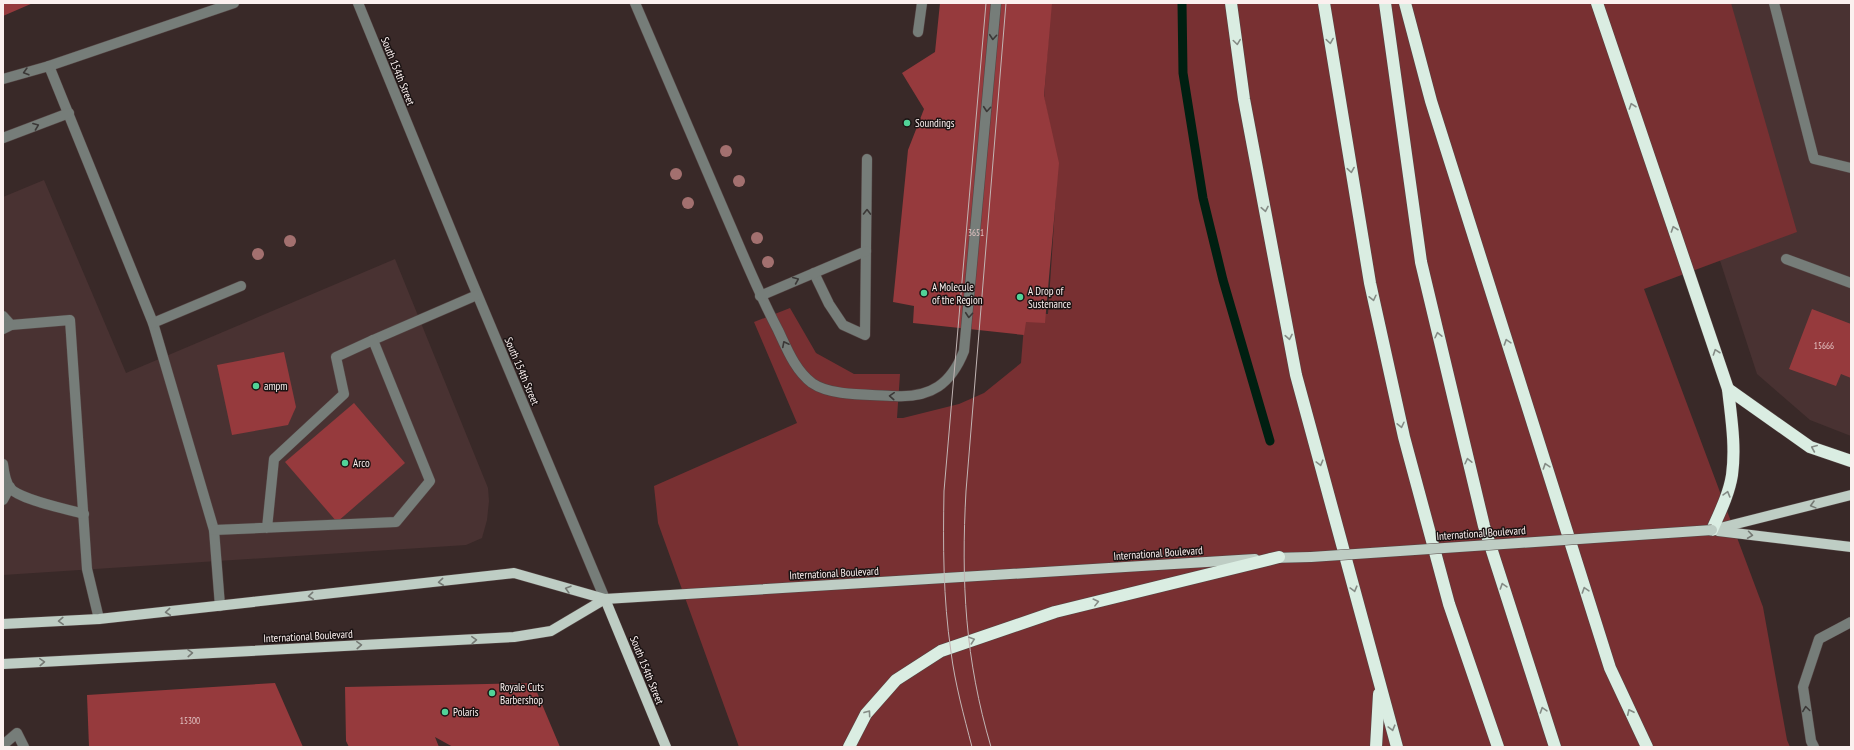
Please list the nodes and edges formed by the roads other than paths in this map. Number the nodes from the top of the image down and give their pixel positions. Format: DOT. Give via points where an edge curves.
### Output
graph roads {
  1 [pos="234,3"];
  2 [pos="358,3"];
  3 [pos="635,3"];
  4 [pos="922,3"];
  5 [pos="996,3"];
  6 [pos="1231,3"];
  7 [pos="1324,3"];
  8 [pos="1385,3"];
  9 [pos="1405,3"];
  10 [pos="1597,3"];
  11 [pos="1774,3"];
  12 [pos="918,32"];
  13 [pos="49,66"];
  14 [pos="3,79"];
  15 [pos="69,113"];
  16 [pos="3,138"];
  17 [pos="867,159"];
  18 [pos="1851,168"];
  19 [pos="866,251"];
  20 [pos="1786,259"];
  21 [pos="814,273"];
  22 [pos="1851,274"];
  23 [pos="1837,278"];
  24 [pos="1851,283"];
  25 [pos="241,286"];
  26 [pos="477,295"];
  27 [pos="760,296"];
  28 [pos="3,316"];
  29 [pos="154,323"];
  30 [pos="7,327"];
  31 [pos="373,340"];
  32 [pos="1728,389"];
  33 [pos="1851,461"];
  34 [pos="3,464"];
  35 [pos="10,487"];
  36 [pos="1851,494"];
  37 [pos="3,500"];
  38 [pos="84,514"];
  39 [pos="267,528"];
  40 [pos="214,530"];
  41 [pos="1712,530"];
  42 [pos="1851,547"];
  43 [pos="1279,557"];
  44 [pos="605,599"];
  45 [pos="220,606"];
  46 [pos="100,619"];
  47 [pos="1851,622"];
  48 [pos="3,624"];
  49 [pos="3,664"];
  50 [pos="1380,682"];
  51 [pos="3,744"];
  52 [pos="24,747"];
  53 [pos="666,747"];
  54 [pos="849,747"];
  55 [pos="1376,747"];
  56 [pos="1396,747"];
  57 [pos="1498,747"];
  58 [pos="1555,747"];
  59 [pos="1646,747"];
  60 [pos="1814,747"];
  1 -- 13 [label="street"];
  2 -- 26 [label="street, South 154th Street"];
  3 -- 27 [label="street"];
  4 -- 12 [label="street"];
  5 -- 27 [label="street, one-way" via="967,337 959,365 950,377 939,387 911,397 828,390 813,383 801,372"];
  6 -- 50 [label="highway, one-way" via="1244,99 1296,375"];
  7 -- 57 [label="highway, one-way" via="1370,283 1404,437 1450,604"];
  58 -- 8 [label="highway, one-way" via="1484,526 1421,262"];
  59 -- 9 [label="highway, one-way" via="1610,668 1436,116"];
  32 -- 10 [label="highway, one-way"];
  11 -- 18 [label="street" via="1814,159"];
  13 -- 14 [label="street, one-way"];
  13 -- 15 [label="street"];
  16 -- 15 [label="street, one-way"];
  15 -- 29 [label="street"];
  19 -- 17 [label="street, one-way"];
  19 -- 21 [label="street"];
  19 -- 21 [label="street" via="864,334 843,325"];
  20 -- 23 [label="street"];
  27 -- 21 [label="street, one-way"];
  22 -- 23 [label="street"];
  23 -- 24 [label="street"];
  25 -- 29 [label="street"];
  26 -- 31 [label="street"];
  26 -- 44 [label="street, South 154th Street"];
  28 -- 30 [label="street"];
  29 -- 40 [label="street"];
  30 -- 38 [label="street" via="70,320"];
  31 -- 39 [label="street" via="336,357 344,394 274,459"];
  31 -- 39 [label="street" via="430,481 396,522"];
  33 -- 32 [label="highway, one-way" via="1810,447"];
  41 -- 32 [label="highway, one-way" via="1732,476 1733,428"];
  34 -- 35 [label="street"];
  35 -- 37 [label="street"];
  35 -- 38 [label="street" via="19,495"];
  36 -- 41 [label="main road, International Boulevard, one-way"];
  38 -- 46 [label="street" via="87,569"];
  39 -- 40 [label="street"];
  40 -- 45 [label="street"];
  41 -- 42 [label="main road, International Boulevard, one-way"];
  41 -- 43 [label="main road, International Boulevard, bridge"];
  43 -- 44 [label="main road, International Boulevard"];
  54 -- 43 [label="highway, one-way" via="866,714 896,680 940,651 1055,612"];
  44 -- 45 [label="main road, International Boulevard, one-way" via="514,573"];
  49 -- 44 [label="main road, International Boulevard, one-way" via="514,638 551,631"];
  44 -- 53 [label="main road, South 154th Street"];
  45 -- 46 [label="main road, International Boulevard, one-way"];
  46 -- 48 [label="main road, International Boulevard, one-way"];
  60 -- 47 [label="street, one-way" via="1803,687 1819,639"];
  50 -- 55 [label="highway"];
  50 -- 56 [label="highway, one-way"];
  51 -- 52 [label="street" via="17,733"];
}
